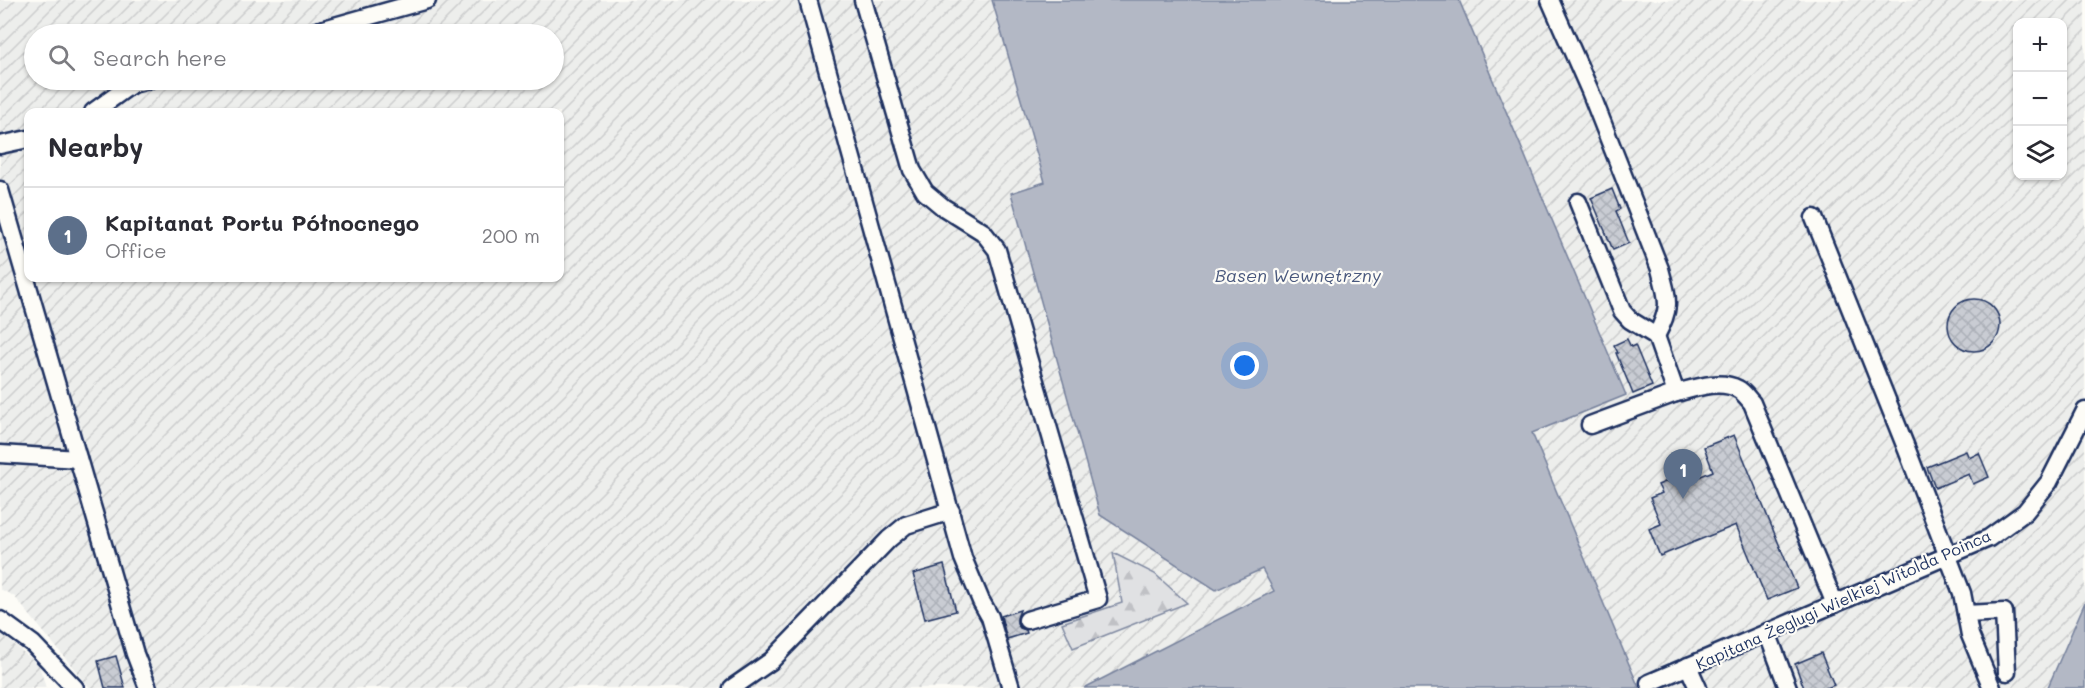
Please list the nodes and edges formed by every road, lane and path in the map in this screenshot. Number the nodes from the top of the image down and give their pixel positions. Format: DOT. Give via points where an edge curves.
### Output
graph roads {
  1 [pos="427,0"];
  2 [pos="808,0"];
  3 [pos="863,0"];
  4 [pos="1550,0"];
  5 [pos="342,24"];
  6 [pos="124,90"];
  7 [pos="99,108"];
  8 [pos="24,141"];
  9 [pos="0,145"];
  10 [pos="0,190"];
  11 [pos="1578,202"];
  12 [pos="1814,219"];
  13 [pos="24,273"];
  14 [pos="27,282"];
  15 [pos="1656,336"];
  16 [pos="1676,393"];
  17 [pos="2085,411"];
  18 [pos="1590,425"];
  19 [pos="0,454"];
  20 [pos="78,459"];
  21 [pos="951,511"];
  22 [pos="1947,555"];
  23 [pos="1835,604"];
  24 [pos="1966,614"];
  25 [pos="0,620"];
  26 [pos="1027,620"];
  27 [pos="1767,632"];
  28 [pos="1688,666"];
  29 [pos="2007,672"];
  30 [pos="1649,683"];
  31 [pos="71,686"];
  32 [pos="148,688"];
  33 [pos="732,688"];
  34 [pos="1011,688"];
  35 [pos="1698,688"];
  36 [pos="1788,688"];
  37 [pos="1992,688"];
  1 -- 5 [label="street"];
  2 -- 21 [label="street"];
  3 -- 26 [label="street" via="912,170 925,192 983,232 997,250 1098,599"];
  4 -- 15 [label="street" via="1660,268 1668,310"];
  6 -- 7 [label="street"];
  8 -- 9 [label="street"];
  10 -- 13 [label="street"];
  11 -- 15 [label="street" via="1622,311"];
  12 -- 22 [label="street"];
  14 -- 20 [label="street"];
  15 -- 16 [label="street"];
  16 -- 18 [label="street"];
  16 -- 23 [label="street" via="1725,384 1740,390 1752,403"];
  17 -- 22 [label="street, Kapitana Żeglugi Wielkiej Witolda Poinca" via="2049,482 2025,512 1989,538"];
  19 -- 20 [label="street"];
  20 -- 32 [label="street"];
  21 -- 33 [label="street" via="906,525 897,532 771,661"];
  21 -- 34 [label="street" via="963,558 990,617"];
  22 -- 23 [label="street, Kapitana Żeglugi Wielkiej Witolda Poinca"];
  22 -- 24 [label="street"];
  23 -- 27 [label="street, Kapitana Żeglugi Wielkiej Witolda Poinca"];
  24 -- 29 [label="street" via="2004,612"];
  24 -- 37 [label="street" via="1970,635"];
  25 -- 31 [label="street" via="33,644"];
  27 -- 28 [label="street, Kapitana Żeglugi Wielkiej Witolda Poinca"];
  27 -- 36 [label="street"];
  28 -- 30 [label="street, Kapitana Żeglugi Wielkiej Witolda Poinca"];
  28 -- 35 [label="street"];
}
